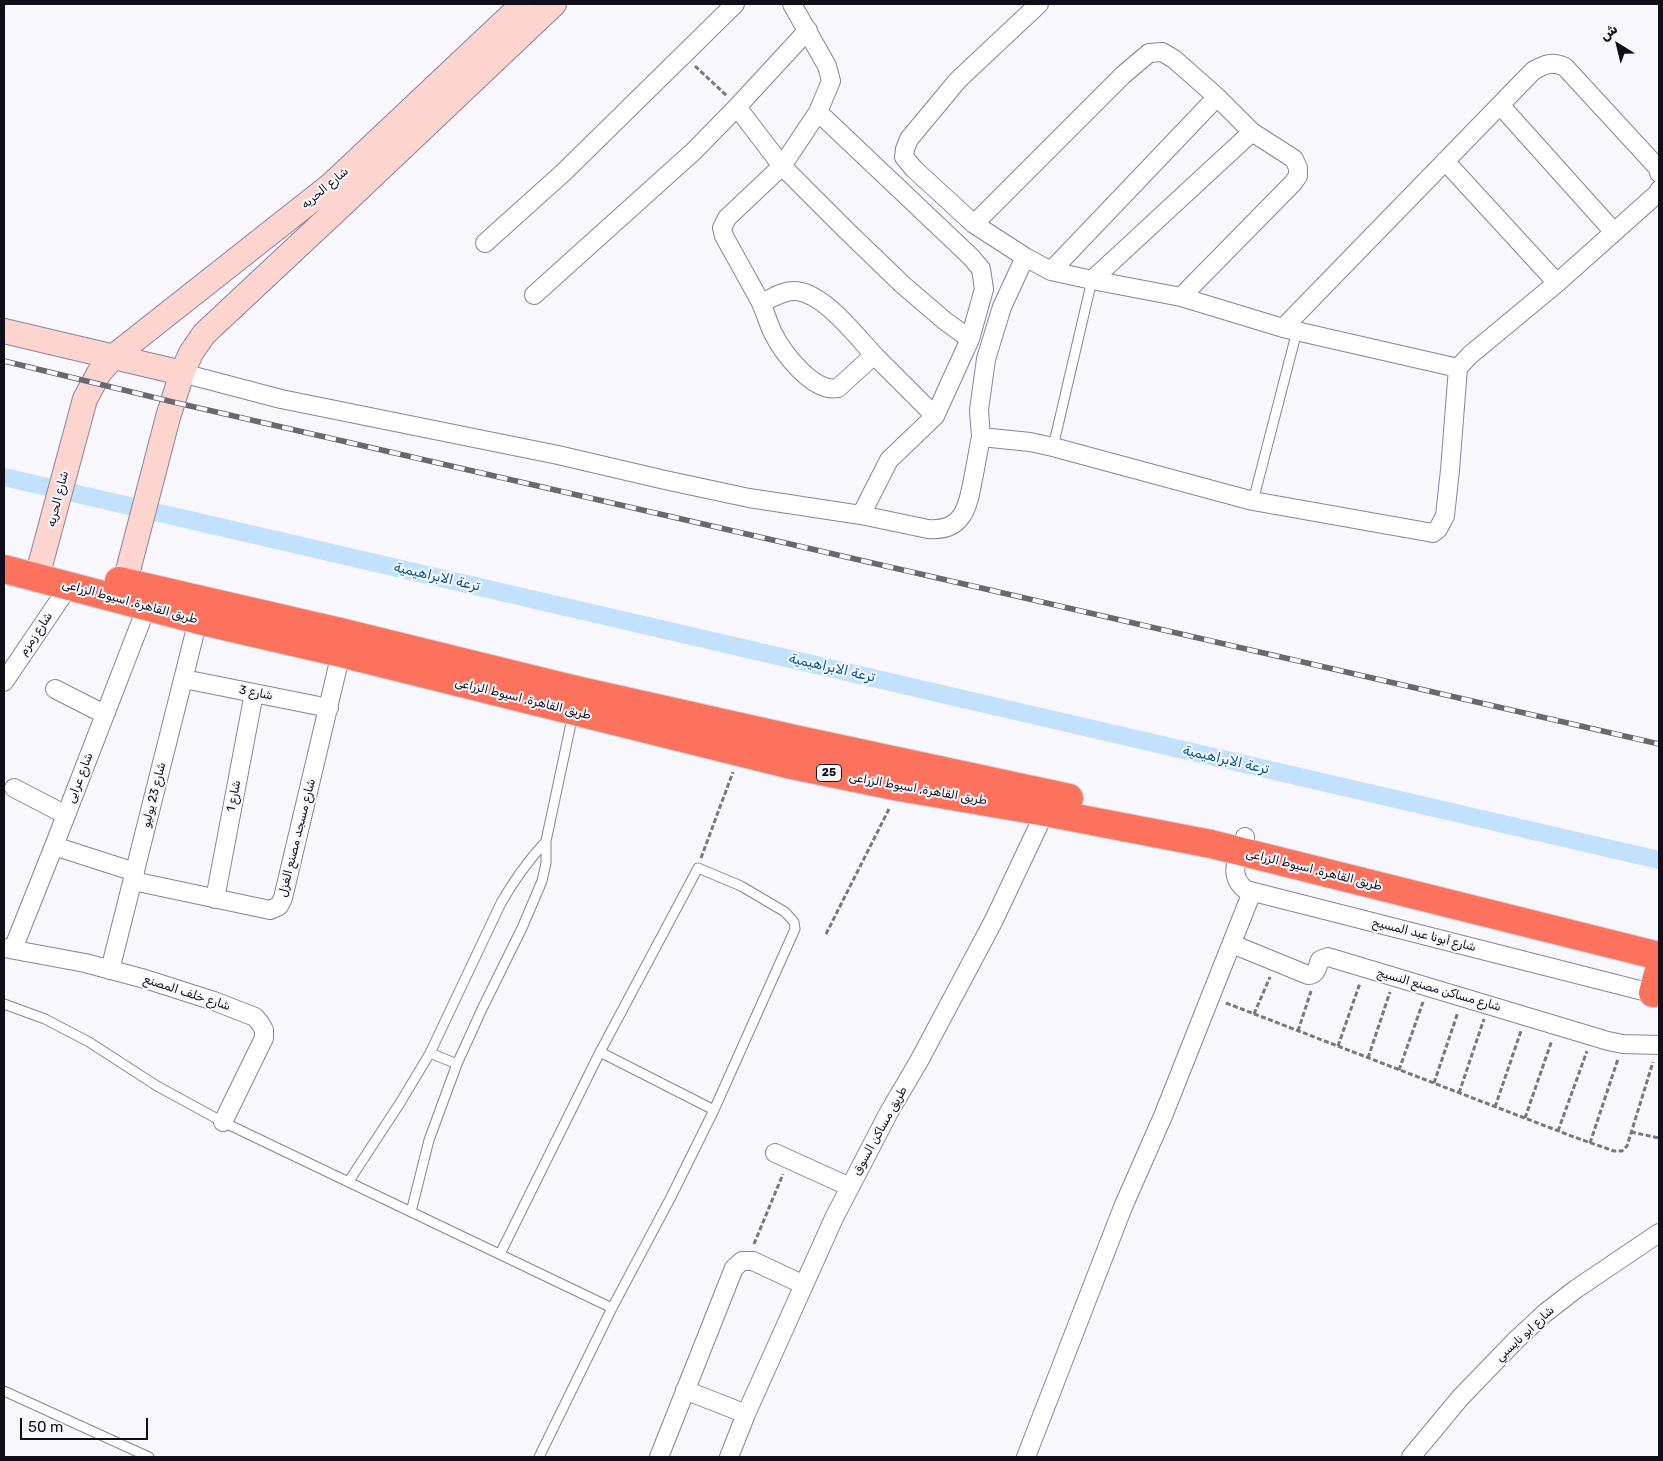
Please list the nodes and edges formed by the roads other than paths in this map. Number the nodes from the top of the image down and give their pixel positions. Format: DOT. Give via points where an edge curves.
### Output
graph roads {
  1 [pos="523,4"];
  2 [pos="554,4"];
  3 [pos="735,4"];
  4 [pos="792,4"];
  5 [pos="1039,4"];
  6 [pos="808,30"];
  7 [pos="1217,97"];
  8 [pos="1500,105"];
  9 [pos="737,107"];
  10 [pos="818,112"];
  11 [pos="1252,132"];
  12 [pos="1445,161"];
  13 [pos="782,166"];
  14 [pos="1659,173"];
  15 [pos="1659,190"];
  16 [pos="974,224"];
  17 [pos="1614,232"];
  18 [pos="485,242"];
  19 [pos="1025,257"];
  20 [pos="1050,271"];
  21 [pos="1092,280"];
  22 [pos="1557,283"];
  23 [pos="534,295"];
  24 [pos="1181,297"];
  25 [pos="761,303"];
  26 [pos="1290,329"];
  27 [pos="4,331"];
  28 [pos="970,339"];
  29 [pos="874,355"];
  30 [pos="113,357"];
  31 [pos="1458,368"];
  32 [pos="182,372"];
  33 [pos="934,416"];
  34 [pos="981,437"];
  35 [pos="1053,447"];
  36 [pos="1253,501"];
  37 [pos="861,515"];
  38 [pos="41,562"];
  39 [pos="4,566"];
  40 [pos="124,582"];
  41 [pos="69,586"];
  42 [pos="146,606"];
  43 [pos="198,620"];
  44 [pos="341,653"];
  45 [pos="184,679"];
  46 [pos="4,682"];
  47 [pos="55,690"];
  48 [pos="254,693"];
  49 [pos="329,708"];
  50 [pos="573,711"];
  51 [pos="104,714"];
  52 [pos="14,788"];
  53 [pos="1045,812"];
  54 [pos="66,815"];
  55 [pos="546,841"];
  56 [pos="1243,844"];
  57 [pos="54,846"];
  58 [pos="1371,876"];
  59 [pos="134,877"];
  60 [pos="1252,892"];
  61 [pos="215,898"];
  62 [pos="1659,938"];
  63 [pos="1232,944"];
  64 [pos="8,948"];
  65 [pos="1659,956"];
  66 [pos="110,970"];
  67 [pos="1657,986"];
  68 [pos="4,1004"];
  69 [pos="1659,1045"];
  70 [pos="600,1052"];
  71 [pos="430,1053"];
  72 [pos="457,1064"];
  73 [pos="714,1110"];
  74 [pos="223,1122"];
  75 [pos="782,1156"];
  76 [pos="349,1181"];
  77 [pos="850,1187"];
  78 [pos="411,1212"];
  79 [pos="1659,1233"];
  80 [pos="500,1254"];
  81 [pos="804,1286"];
  82 [pos="612,1308"];
  83 [pos="685,1390"];
  84 [pos="4,1391"];
  85 [pos="746,1414"];
  86 [pos="149,1457"];
  87 [pos="539,1457"];
  88 [pos="659,1457"];
  89 [pos="729,1457"];
  90 [pos="1026,1457"];
  91 [pos="1411,1457"];
  1 -- 30 [label="main road, شارع الحريه" via="331,185"];
  2 -- 32 [label="main road, شارع الحريه" via="214,324 191,352"];
  3 -- 18 [label="street" via="564,172"];
  4 -- 6 [label="street"];
  5 -- 16 [label="street" via="958,80 909,139 905,149 904,157 914,169"];
  6 -- 9 [label="street"];
  6 -- 10 [label="street" via="827,66 831,81"];
  7 -- 11 [label="street"];
  7 -- 16 [label="street" via="1174,59 1162,52 1149,53"];
  7 -- 20 [label="street"];
  8 -- 12 [label="street"];
  8 -- 14 [label="street" via="1533,71 1547,63 1557,63 1565,67 1658,168"];
  8 -- 17 [label="street"];
  9 -- 13 [label="street"];
  9 -- 23 [label="street" via="667,176"];
  10 -- 13 [label="street"];
  10 -- 28 [label="street" via="972,257 981,270 984,290"];
  11 -- 21 [label="street"];
  11 -- 24 [label="street" via="1294,159 1298,176"];
  12 -- 22 [label="street"];
  12 -- 26 [label="street"];
  13 -- 25 [label="street" via="727,218 722,228"];
  13 -- 28 [label="street" via="904,285"];
  15 -- 17 [label="street"];
  16 -- 19 [label="street"];
  17 -- 22 [label="street"];
  19 -- 20 [label="street"];
  19 -- 34 [label="street" via="1002,307 986,359 979,410"];
  20 -- 21 [label="street"];
  21 -- 24 [label="street"];
  21 -- 35 [label="lane"];
  22 -- 31 [label="street"];
  24 -- 26 [label="street"];
  25 -- 29 [label="street" via="794,290 815,297 852,328"];
  25 -- 29 [label="street" via="772,331 788,356 806,375 826,388 838,388"];
  26 -- 31 [label="street"];
  26 -- 36 [label="lane"];
  27 -- 30 [label="main road"];
  28 -- 33 [label="street"];
  29 -- 33 [label="street"];
  30 -- 32 [label="main road"];
  30 -- 38 [label="main road, شارع الحريه" via="85,398"];
  31 -- 36 [label="street" via="1445,516 1433,533"];
  32 -- 37 [label="street" via="290,400 558,454 749,498"];
  32 -- 40 [label="main road, شارع الحريه"];
  33 -- 37 [label="street" via="889,460"];
  34 -- 35 [label="street"];
  34 -- 37 [label="street" via="969,500 962,517 956,522 938,530"];
  35 -- 36 [label="street"];
  38 -- 39 [label="highway, طريق القاهرة, اسيوط الزراعى / 25"];
  38 -- 40 [label="highway, طريق القاهرة, اسيوط الزراعى / 25"];
  39 -- 41 [label="highway, طريق القاهرة, اسيوط الزراعى / 25"];
  40 -- 56 [label="highway, طريق القاهرة, اسيوط الزراعى / 25"];
  41 -- 42 [label="highway, طريق القاهرة, اسيوط الزراعى / 25"];
  41 -- 46 [label="street, شارع زمزم"];
  42 -- 43 [label="highway, طريق القاهرة, اسيوط الزراعى / 25"];
  42 -- 51 [label="street, شارع عرابى"];
  43 -- 44 [label="highway, طريق القاهرة, اسيوط الزراعى / 25"];
  43 -- 45 [label="street, شارع 23 يوليو"];
  44 -- 49 [label="street, شارع مسجد مصنع الغزل"];
  44 -- 50 [label="highway, طريق القاهرة, اسيوط الزراعى / 25"];
  45 -- 48 [label="street, شارع 3"];
  45 -- 59 [label="street, شارع 23 يوليو"];
  47 -- 51 [label="street"];
  48 -- 49 [label="street, شارع 3"];
  48 -- 61 [label="street, شارع 1"];
  49 -- 61 [label="street, شارع مسجد مصنع الغزل" via="282,902 270,910"];
  50 -- 53 [label="highway, طريق القاهرة, اسيوط الزراعى / 25" via="787,764"];
  50 -- 55 [label="lane"];
  51 -- 54 [label="street, شارع عرابى"];
  52 -- 54 [label="street"];
  53 -- 56 [label="highway, طريق القاهرة, اسيوط الزراعى / 25" via="1211,844"];
  53 -- 77 [label="street, طريق مساكن السوق" via="993,922"];
  54 -- 57 [label="street, شارع عرابى"];
  55 -- 71 [label="lane" via="526,863 501,903"];
  55 -- 72 [label="lane" via="546,863 533,904"];
  56 -- 58 [label="highway, طريق القاهرة, اسيوط الزراعى / 25"];
  56 -- 60 [label="street" via="1235,867 1236,880"];
  57 -- 59 [label="street, شارع مسجد مصنع الغزل"];
  57 -- 64 [label="street, شارع عرابى"];
  58 -- 62 [label="highway, طريق القاهرة, اسيوط الزراعى / 25"];
  58 -- 65 [label="highway, طريق القاهرة, اسيوط الزراعى / 25" via="1458,905"];
  59 -- 61 [label="street, شارع مسجد مصنع الغزل"];
  59 -- 66 [label="street, شارع 23 يوليو"];
  60 -- 63 [label="street"];
  60 -- 67 [label="street, شارع أبونا عبد المسيح"];
  63 -- 69 [label="street, شارع مساكن مصنع النسيج" via="1305,974 1311,975 1320,960 1328,958 1623,1044"];
  63 -- 90 [label="street" via="1123,1207"];
  64 -- 66 [label="street, شارع خلف المصنع"];
  66 -- 74 [label="street, شارع خلف المصنع" via="214,1001 255,1017 260,1023 264,1038"];
  68 -- 74 [label="lane" via="45,1019 89,1042 157,1086"];
  70 -- 73 [label="lane"];
  70 -- 73 [label="lane" via="698,868 741,886 785,912 794,922 795,930"];
  70 -- 80 [label="lane"];
  71 -- 72 [label="lane"];
  71 -- 76 [label="lane"];
  72 -- 78 [label="lane" via="429,1140"];
  73 -- 82 [label="lane"];
  74 -- 76 [label="lane"];
  75 -- 77 [label="street"];
  76 -- 78 [label="lane"];
  77 -- 81 [label="street, طريق مساكن السوق"];
  78 -- 80 [label="lane"];
  79 -- 91 [label="street, شارع ابو نايسبي" via="1545,1313 1460,1398"];
  80 -- 82 [label="lane"];
  81 -- 83 [label="street" via="753,1261 737,1264"];
  81 -- 85 [label="street, طريق مساكن السوق"];
  82 -- 87 [label="lane"];
  83 -- 85 [label="street"];
  83 -- 88 [label="street"];
  84 -- 86 [label="lane"];
  85 -- 89 [label="street, طريق مساكن السوق"];
}
